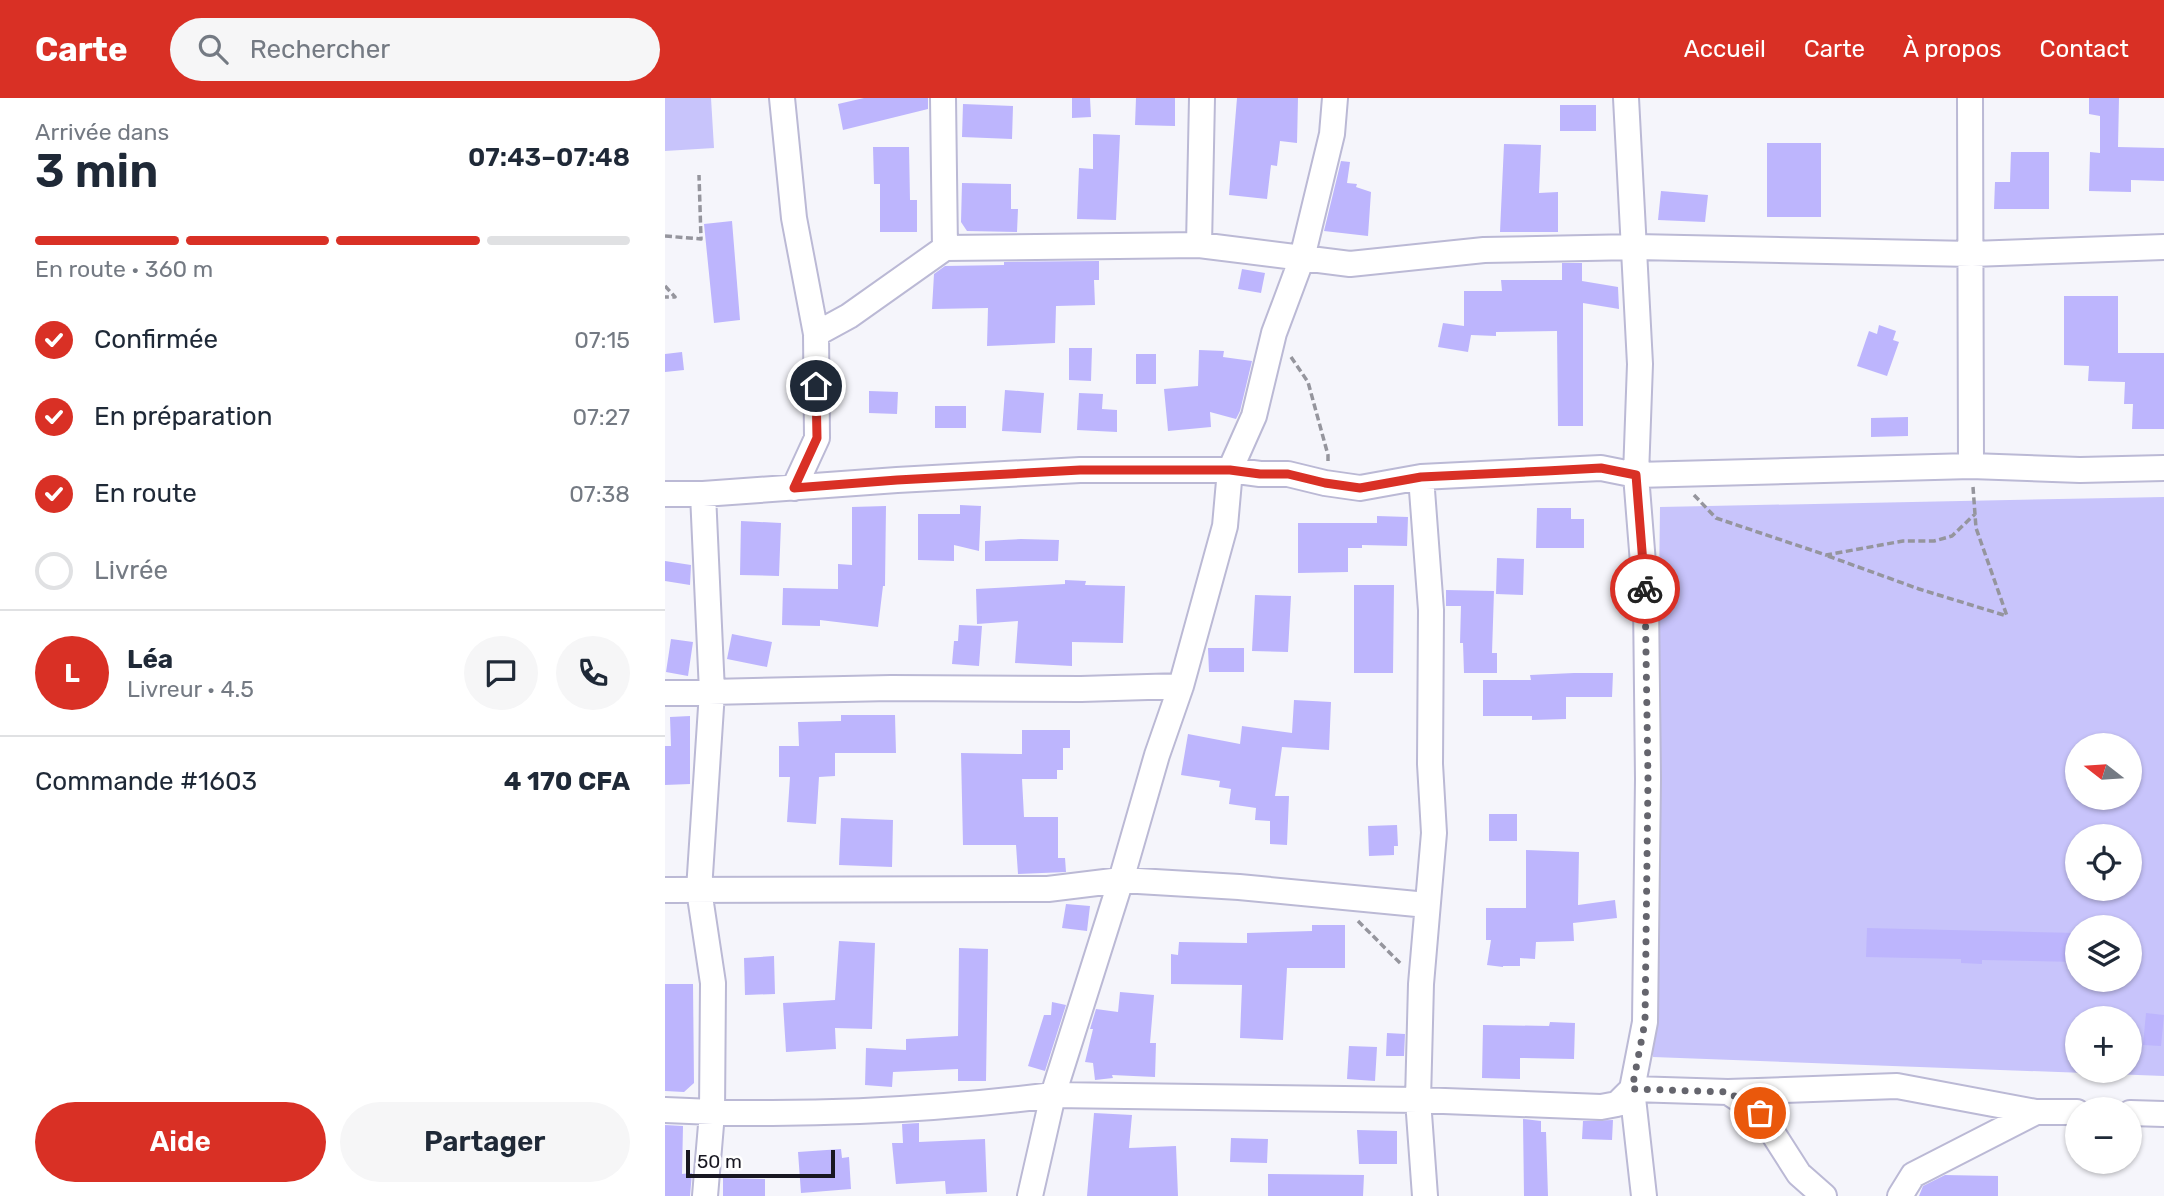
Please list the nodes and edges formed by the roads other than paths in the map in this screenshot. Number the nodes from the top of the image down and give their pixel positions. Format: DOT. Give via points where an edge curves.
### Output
graph roads {
  1 [pos="782,98"];
  2 [pos="943,98"];
  3 [pos="1202,98"];
  4 [pos="1335,98"];
  5 [pos="1626,98"];
  6 [pos="1970,98"];
  7 [pos="1199,245"];
  8 [pos="1636,247"];
  9 [pos="2164,247"];
  10 [pos="945,248"];
  11 [pos="1972,254"];
  12 [pos="1302,258"];
  13 [pos="816,334"];
  14 [pos="1971,466"];
  15 [pos="2164,468"];
  16 [pos="1230,470"];
  17 [pos="1636,475"];
  18 [pos="1421,477"];
  19 [pos="794,488"];
  20 [pos="665,494"];
  21 [pos="703,495"];
  22 [pos="1181,686"];
  23 [pos="712,692"];
  24 [pos="665,693"];
  25 [pos="1121,880"];
  26 [pos="665,890"];
  27 [pos="699,890"];
  28 [pos="1427,905"];
  29 [pos="1632,1089"];
  30 [pos="1728,1092"];
  31 [pos="1053,1095"];
  32 [pos="1418,1100"];
  33 [pos="665,1110"];
  34 [pos="2036,1112"];
  35 [pos="2065,1112"];
  36 [pos="712,1113"];
  37 [pos="2142,1113"];
  38 [pos="2164,1114"];
  39 [pos="705,1196"];
  40 [pos="1030,1196"];
  41 [pos="1426,1196"];
  42 [pos="1644,1196"];
  43 [pos="1824,1196"];
  44 [pos="1900,1196"];
  1 -- 13 [label="street" via="794,218"];
  2 -- 10 [label="street"];
  3 -- 7 [label="street"];
  4 -- 12 [label="street" via="1332,134"];
  5 -- 8 [label="street"];
  6 -- 11 [label="street"];
  7 -- 10 [label="street"];
  7 -- 12 [label="street"];
  8 -- 11 [label="street"];
  8 -- 12 [label="street" via="1484,250 1350,264"];
  8 -- 17 [label="street" via="1640,364"];
  9 -- 11 [label="street"];
  10 -- 13 [label="street" via="860,309"];
  11 -- 14 [label="street"];
  12 -- 16 [label="street" via="1274,332 1254,416"];
  13 -- 19 [label="street" via="817,438"];
  14 -- 15 [label="street"];
  14 -- 17 [label="street"];
  16 -- 18 [label="street" via="1288,474 1360,488"];
  16 -- 19 [label="street" via="1080,470"];
  16 -- 22 [label="street" via="1225,526"];
  17 -- 18 [label="street" via="1601,468"];
  17 -- 29 [label="street" via="1646,601 1648,779 1645,1022"];
  18 -- 28 [label="street" via="1431,610 1434,833"];
  19 -- 21 [label="street"];
  20 -- 21 [label="street"];
  21 -- 23 [label="street"];
  22 -- 23 [label="street"];
  22 -- 25 [label="street"];
  23 -- 24 [label="street"];
  23 -- 27 [label="street"];
  25 -- 27 [label="street" via="1048,889"];
  25 -- 28 [label="street"];
  25 -- 31 [label="street"];
  26 -- 27 [label="street"];
  27 -- 36 [label="street" via="713,983"];
  28 -- 32 [label="street"];
  29 -- 30 [label="street"];
  29 -- 32 [label="street" via="1617,1104 1601,1107"];
  29 -- 42 [label="street"];
  30 -- 34 [label="street" via="1897,1086"];
  30 -- 43 [label="street" via="1760,1113 1799,1174"];
  31 -- 32 [label="street"];
  31 -- 36 [label="street" via="854,1110"];
  31 -- 40 [label="street"];
  32 -- 41 [label="street"];
  33 -- 36 [label="street"];
  34 -- 35 [label="street"];
  34 -- 44 [label="street" via="1913,1175"];
  36 -- 39 [label="street"];
  37 -- 38 [label="street"];
}
